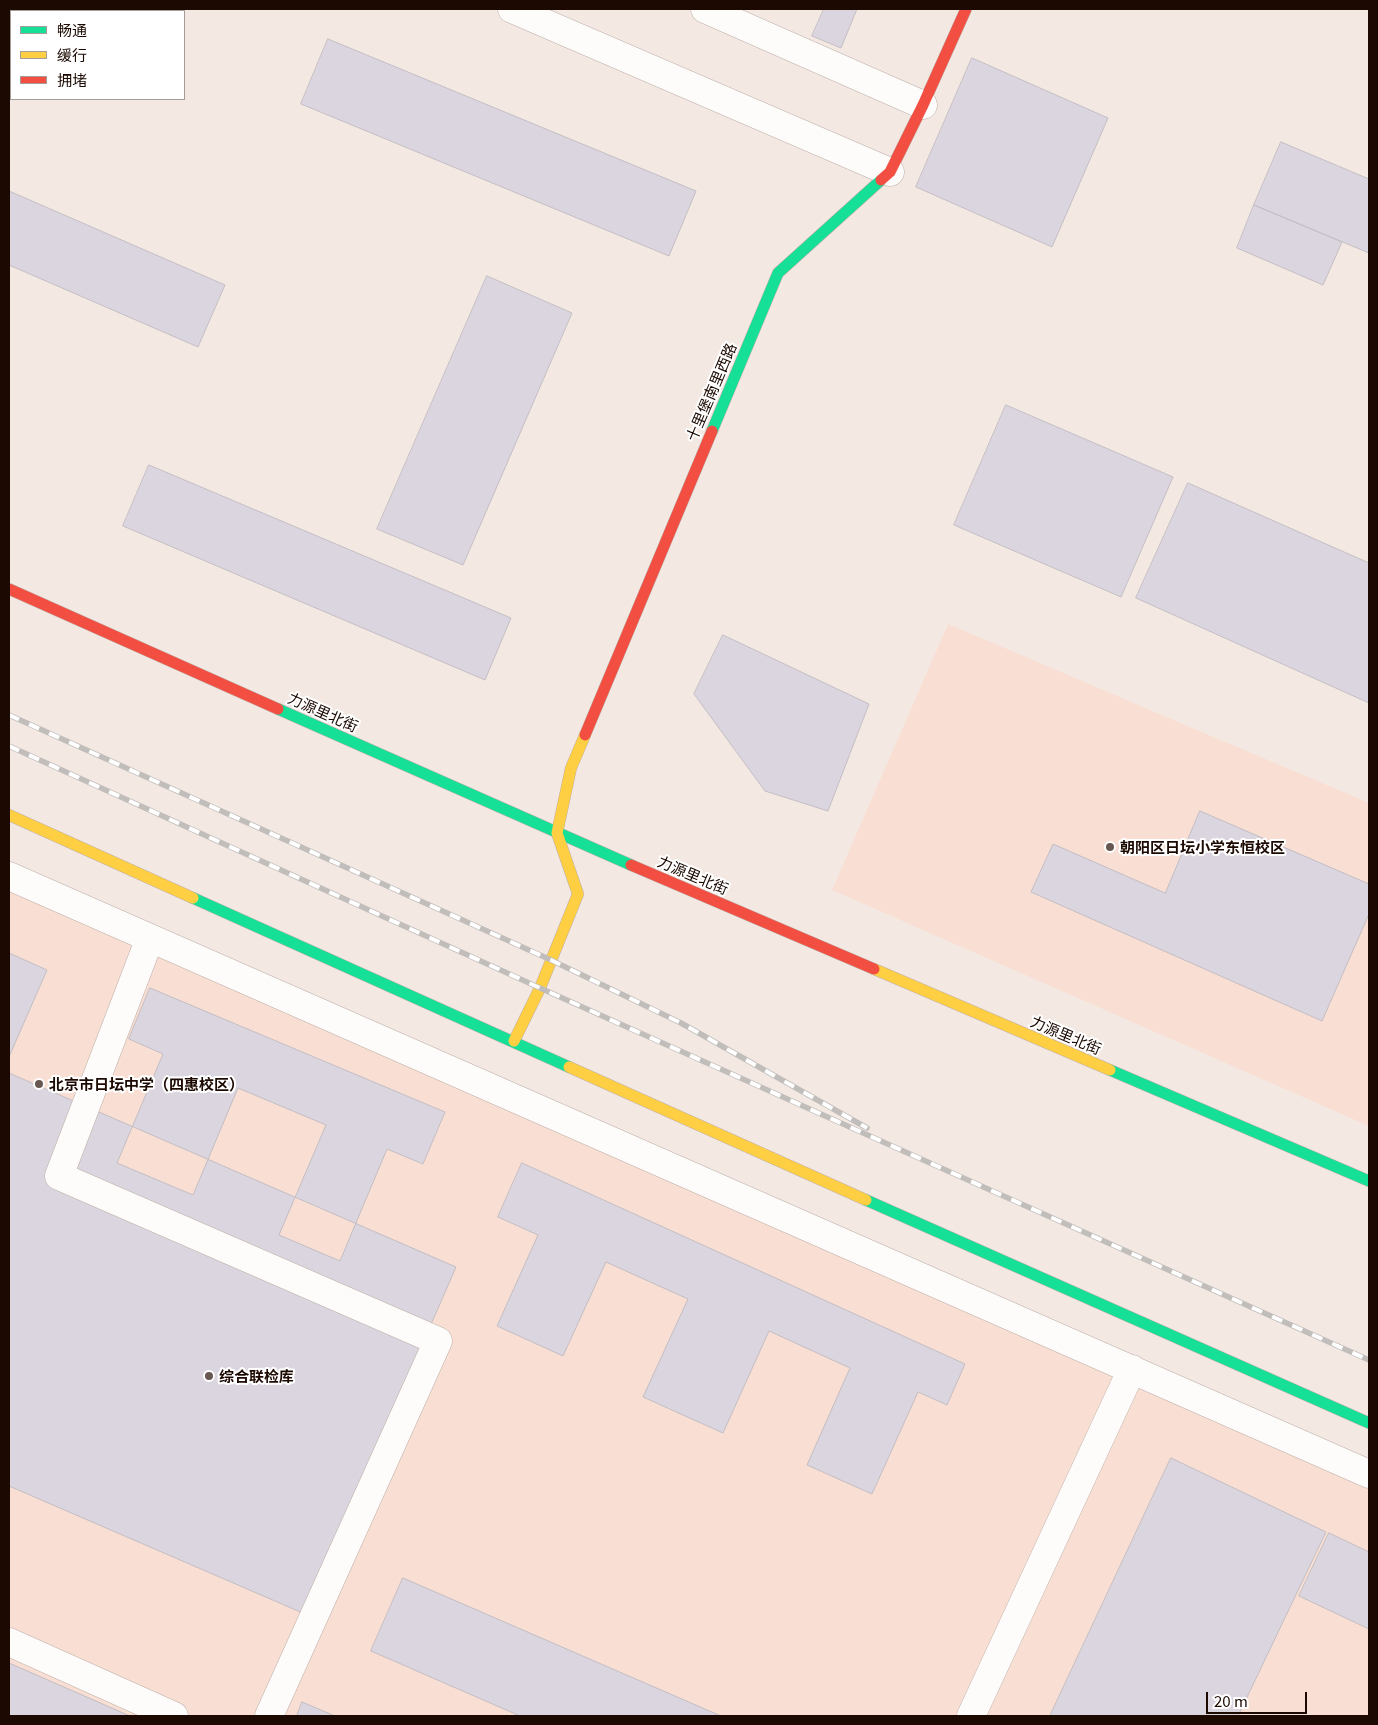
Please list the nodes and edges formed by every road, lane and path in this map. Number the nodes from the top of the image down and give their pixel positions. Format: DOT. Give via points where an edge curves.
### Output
graph roads {
  1 [pos="512,9"];
  2 [pos="705,9"];
  3 [pos="966,9"];
  4 [pos="923,105"];
  5 [pos="890,172"];
  6 [pos="9,589"];
  7 [pos="9,815"];
  8 [pos="557,833"];
  9 [pos="9,876"];
  10 [pos="150,938"];
  11 [pos="514,1041"];
  12 [pos="1369,1181"];
  13 [pos="1132,1369"];
  14 [pos="1369,1423"];
  15 [pos="1369,1474"];
  16 [pos="9,1642"];
  17 [pos="174,1716"];
  18 [pos="270,1716"];
  19 [pos="971,1716"];
  1 -- 5 [label="street"];
  2 -- 4 [label="street"];
  3 -- 4 [label="street, 十里堡南里西路"];
  4 -- 5 [label="street, 十里堡南里西路"];
  5 -- 8 [label="street, 十里堡南里西路" via="778,273 571,768"];
  6 -- 8 [label="street, 力源里北街"];
  7 -- 11 [label="street"];
  8 -- 11 [label="street" via="578,894 540,988"];
  8 -- 12 [label="street, 力源里北街"];
  9 -- 10 [label="street"];
  10 -- 13 [label="street"];
  10 -- 18 [label="street" via="59,1176 438,1341"];
  11 -- 14 [label="street"];
  13 -- 15 [label="street"];
  13 -- 19 [label="street"];
  16 -- 17 [label="street"];
}
